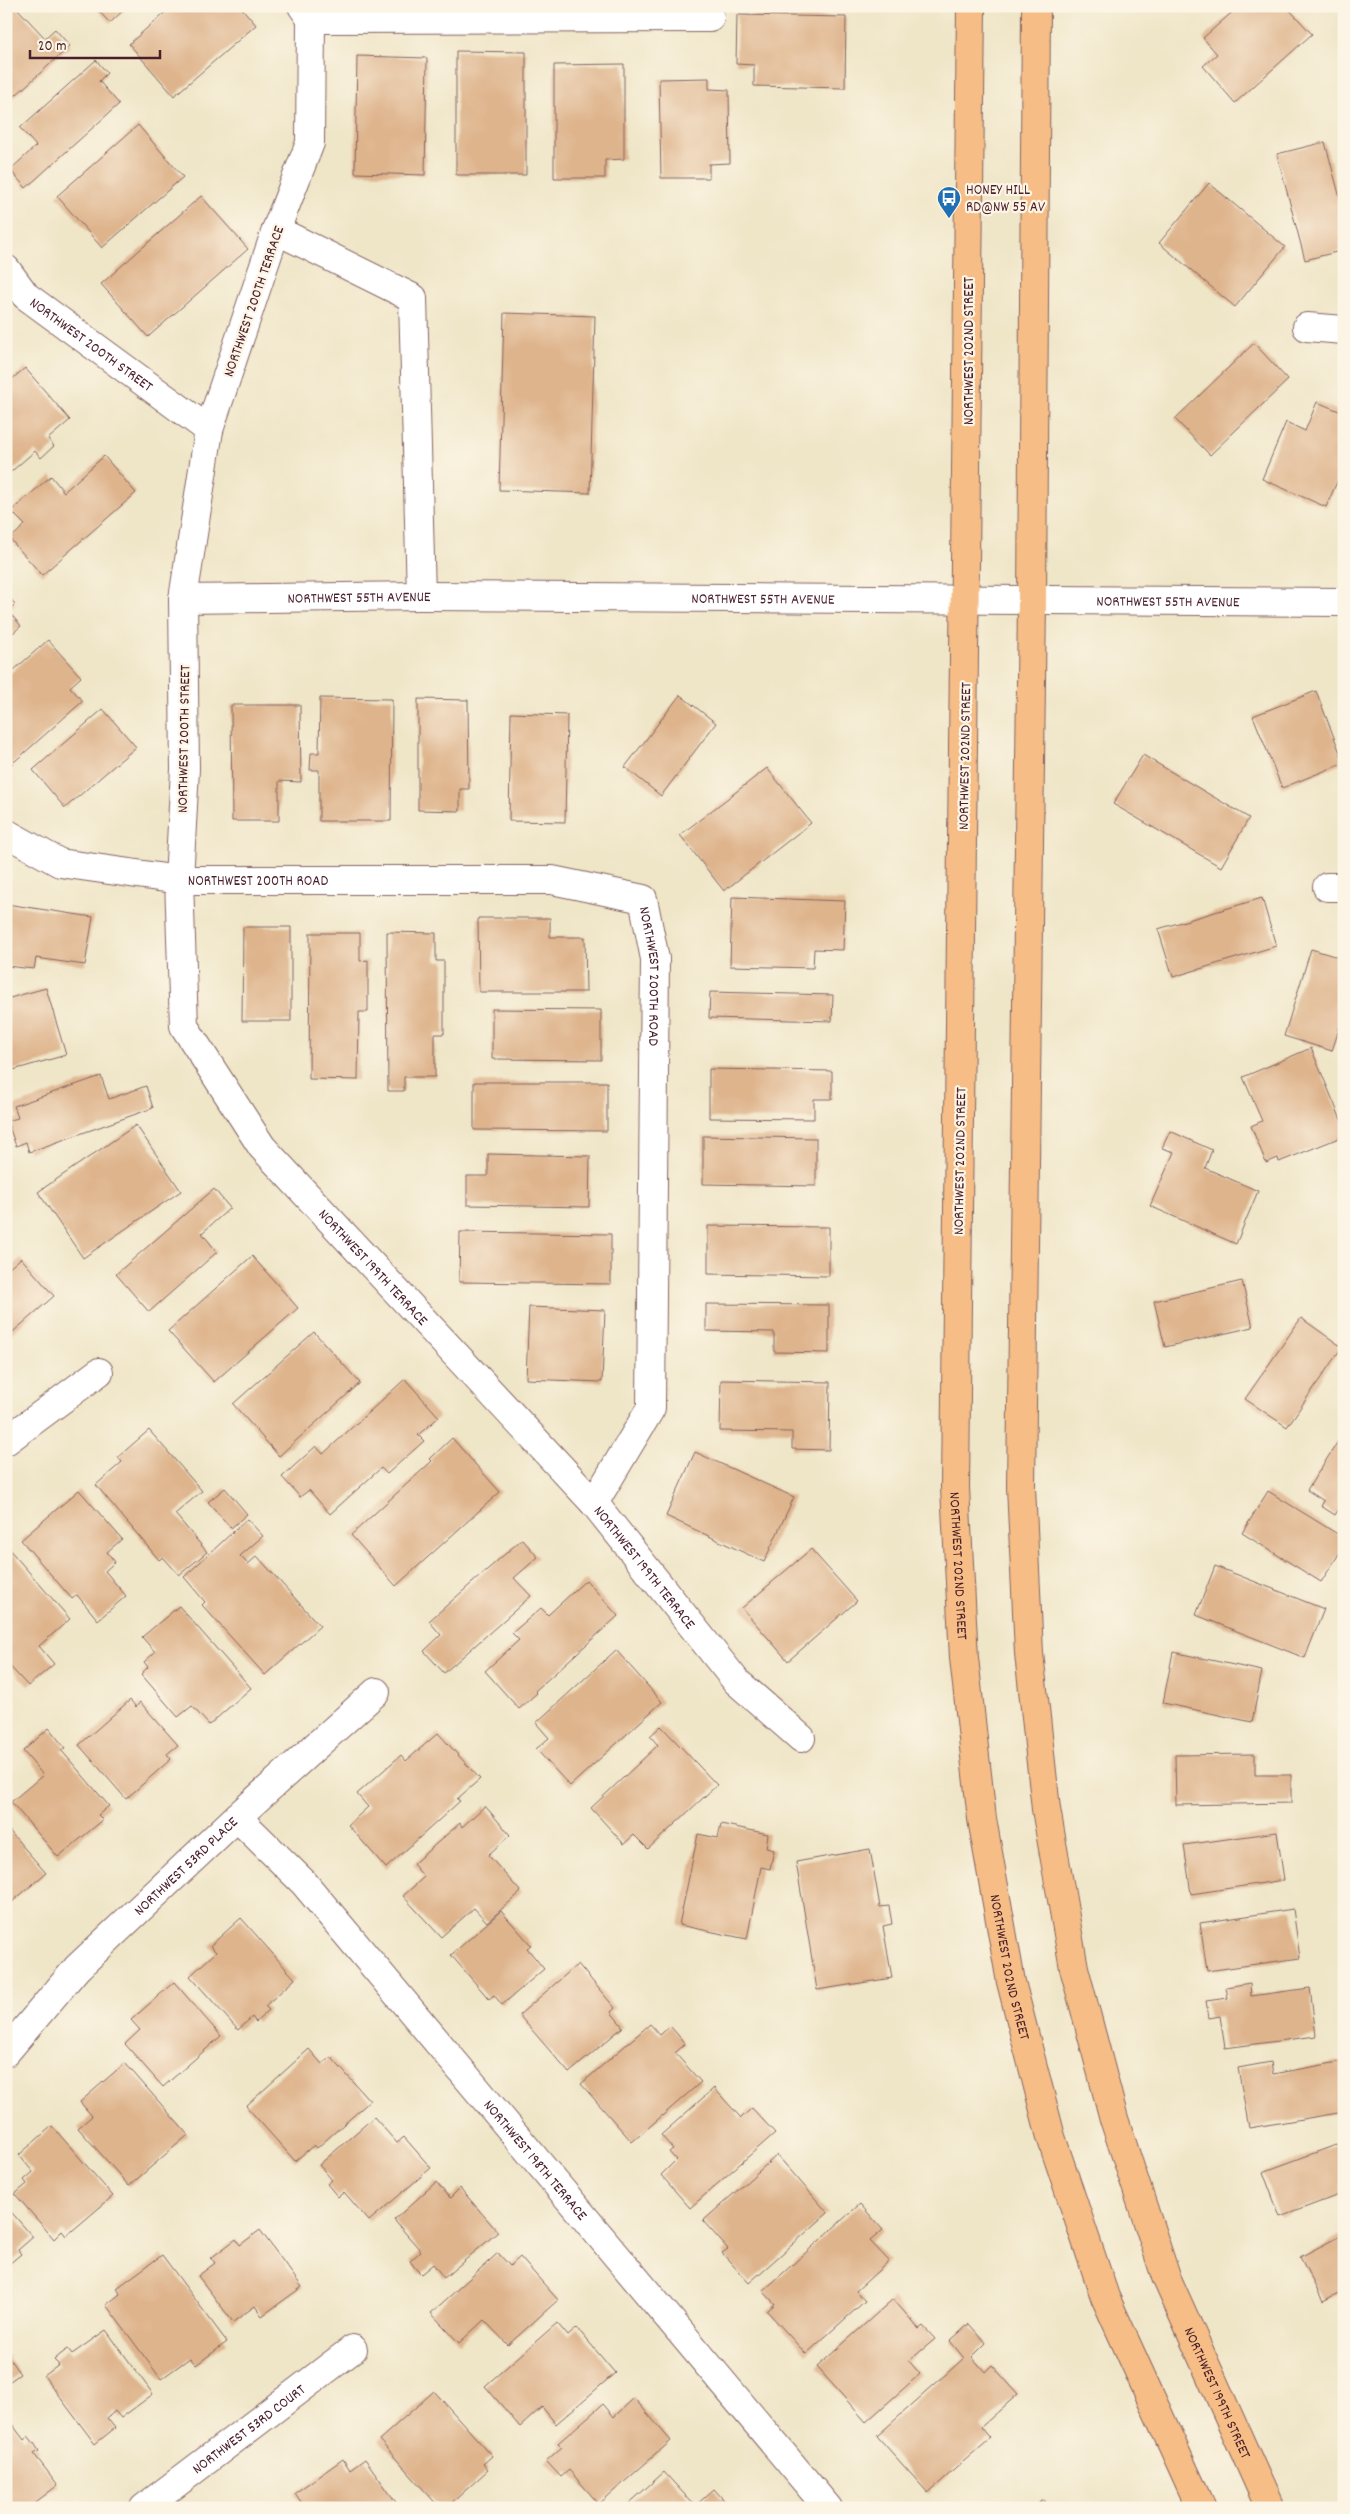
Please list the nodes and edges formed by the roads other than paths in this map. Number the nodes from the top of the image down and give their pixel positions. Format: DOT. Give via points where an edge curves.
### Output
graph roads {
  1 [pos="971,6"];
  2 [pos="1036,6"];
  3 [pos="307,13"];
  4 [pos="710,18"];
  5 [pos="276,230"];
  6 [pos="6,269"];
  7 [pos="1307,327"];
  8 [pos="1344,330"];
  9 [pos="209,430"];
  10 [pos="421,596"];
  11 [pos="184,599"];
  12 [pos="966,600"];
  13 [pos="1032,601"];
  14 [pos="1344,602"];
  15 [pos="6,832"];
  16 [pos="179,880"];
  17 [pos="99,1372"];
  18 [pos="6,1441"];
  19 [pos="594,1503"];
  20 [pos="376,1692"];
  21 [pos="800,1738"];
  22 [pos="237,1817"];
  23 [pos="6,2052"];
  24 [pos="353,2349"];
  25 [pos="144,2508"];
  26 [pos="828,2508"];
  27 [pos="1201,2508"];
  28 [pos="1270,2508"];
  1 -- 12 [label="main road, NORTHWEST 202ND STREET"];
  2 -- 13 [label="main road"];
  3 -- 4 [label="street"];
  3 -- 5 [label="street, NORTHWEST 200TH TERRACE" via="310,142"];
  5 -- 9 [label="street, NORTHWEST 200TH TERRACE"];
  5 -- 10 [label="street" via="413,298"];
  6 -- 9 [label="street, NORTHWEST 200TH STREET" via="26,296"];
  7 -- 8 [label="street"];
  9 -- 11 [label="street, NORTHWEST 200TH TERRACE"];
  10 -- 11 [label="street, NORTHWEST 55TH AVENUE"];
  10 -- 12 [label="street, NORTHWEST 55TH AVENUE"];
  11 -- 16 [label="street, NORTHWEST 200TH STREET" via="185,769"];
  12 -- 13 [label="street, NORTHWEST 55TH AVENUE"];
  12 -- 27 [label="main road, NORTHWEST 202ND STREET" via="955,1478 964,1658 982,1819 1010,1982 1052,2137 1105,2297"];
  13 -- 14 [label="street, NORTHWEST 55TH AVENUE"];
  13 -- 28 [label="main road, NORTHWEST 199TH STREET" via="1021,1487 1029,1653 1046,1809 1074,1968 1114,2119 1166,2277"];
  15 -- 16 [label="street" via="60,863"];
  16 -- 19 [label="street, NORTHWEST 199TH TERRACE" via="184,1026 262,1147"];
  16 -- 19 [label="street, NORTHWEST 200TH ROAD" via="552,880 643,899 655,959 652,1408"];
  17 -- 18 [label="street"];
  19 -- 21 [label="street, NORTHWEST 199TH TERRACE" via="736,1681"];
  20 -- 22 [label="street, NORTHWEST 53RD PLACE"];
  22 -- 23 [label="street, NORTHWEST 53RD PLACE" via="77,1968"];
  22 -- 26 [label="street, NORTHWEST 198TH TERRACE" via="304,1884"];
  24 -- 25 [label="street, NORTHWEST 53RD COURT"];
}
